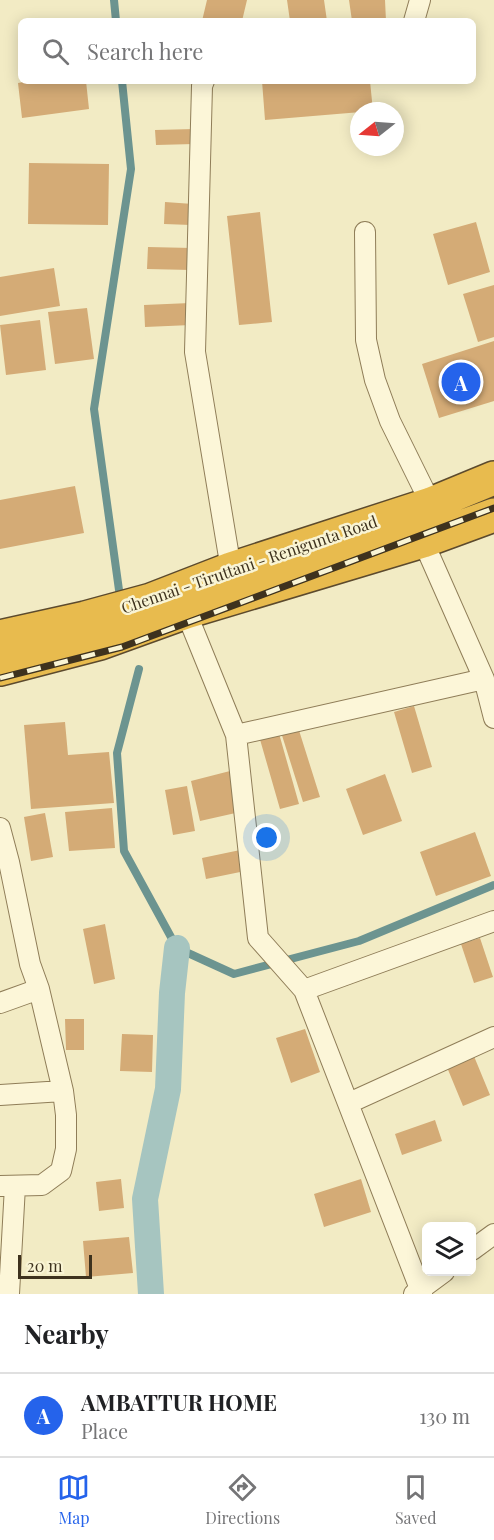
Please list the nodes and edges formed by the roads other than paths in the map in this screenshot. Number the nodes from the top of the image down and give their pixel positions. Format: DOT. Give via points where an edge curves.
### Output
graph roads {
  1 [pos="420,0"];
  2 [pos="415,18"];
  3 [pos="203,84"];
  4 [pos="365,232"];
  5 [pos="494,477"];
  6 [pos="431,504"];
  7 [pos="494,515"];
  8 [pos="423,541"];
  9 [pos="231,569"];
  10 [pos="166,612"];
  11 [pos="92,631"];
  12 [pos="0,637"];
  13 [pos="0,669"];
  14 [pos="484,679"];
  15 [pos="494,718"];
  16 [pos="236,735"];
  17 [pos="0,828"];
  18 [pos="494,921"];
  19 [pos="39,989"];
  20 [pos="304,990"];
  21 [pos="0,1003"];
  22 [pos="494,1036"];
  23 [pos="63,1090"];
  24 [pos="0,1095"];
  25 [pos="349,1103"];
  26 [pos="8,1186"];
  27 [pos="494,1234"];
  28 [pos="476,1247"];
  29 [pos="439,1276"];
  30 [pos="419,1293"];
  31 [pos="9,1294"];
  1 -- 2 [label="street"];
  3 -- 9 [label="street" via="195,352"];
  4 -- 6 [label="street" via="366,340 375,380 390,421"];
  5 -- 6 [label="highway, Chennai - Tiruttani - Renigunta Road"];
  6 -- 9 [label="highway, Chennai - Tiruttani - Renigunta Road"];
  7 -- 8 [label="highway, Chennai - Tiruttani - Renigunta Road"];
  8 -- 10 [label="highway, Chennai - Tiruttani - Renigunta Road"];
  8 -- 14 [label="street"];
  9 -- 10 [label="highway, Chennai - Tiruttani - Renigunta Road"];
  10 -- 11 [label="highway, Chennai - Tiruttani - Renigunta Road"];
  10 -- 16 [label="street"];
  11 -- 12 [label="highway, Chennai - Tiruttani - Renigunta Road"];
  11 -- 13 [label="highway, Chennai - Tiruttani - Renigunta Road"];
  14 -- 15 [label="street"];
  14 -- 16 [label="street"];
  16 -- 20 [label="street" via="258,938"];
  17 -- 19 [label="street"];
  18 -- 20 [label="street"];
  19 -- 21 [label="street"];
  19 -- 23 [label="street"];
  20 -- 25 [label="street"];
  22 -- 25 [label="street"];
  23 -- 24 [label="street"];
  23 -- 26 [label="street" via="66,1149 61,1171 42,1185"];
  25 -- 30 [label="street"];
  26 -- 31 [label="street"];
  27 -- 28 [label="street"];
  29 -- 30 [label="street"];
}
